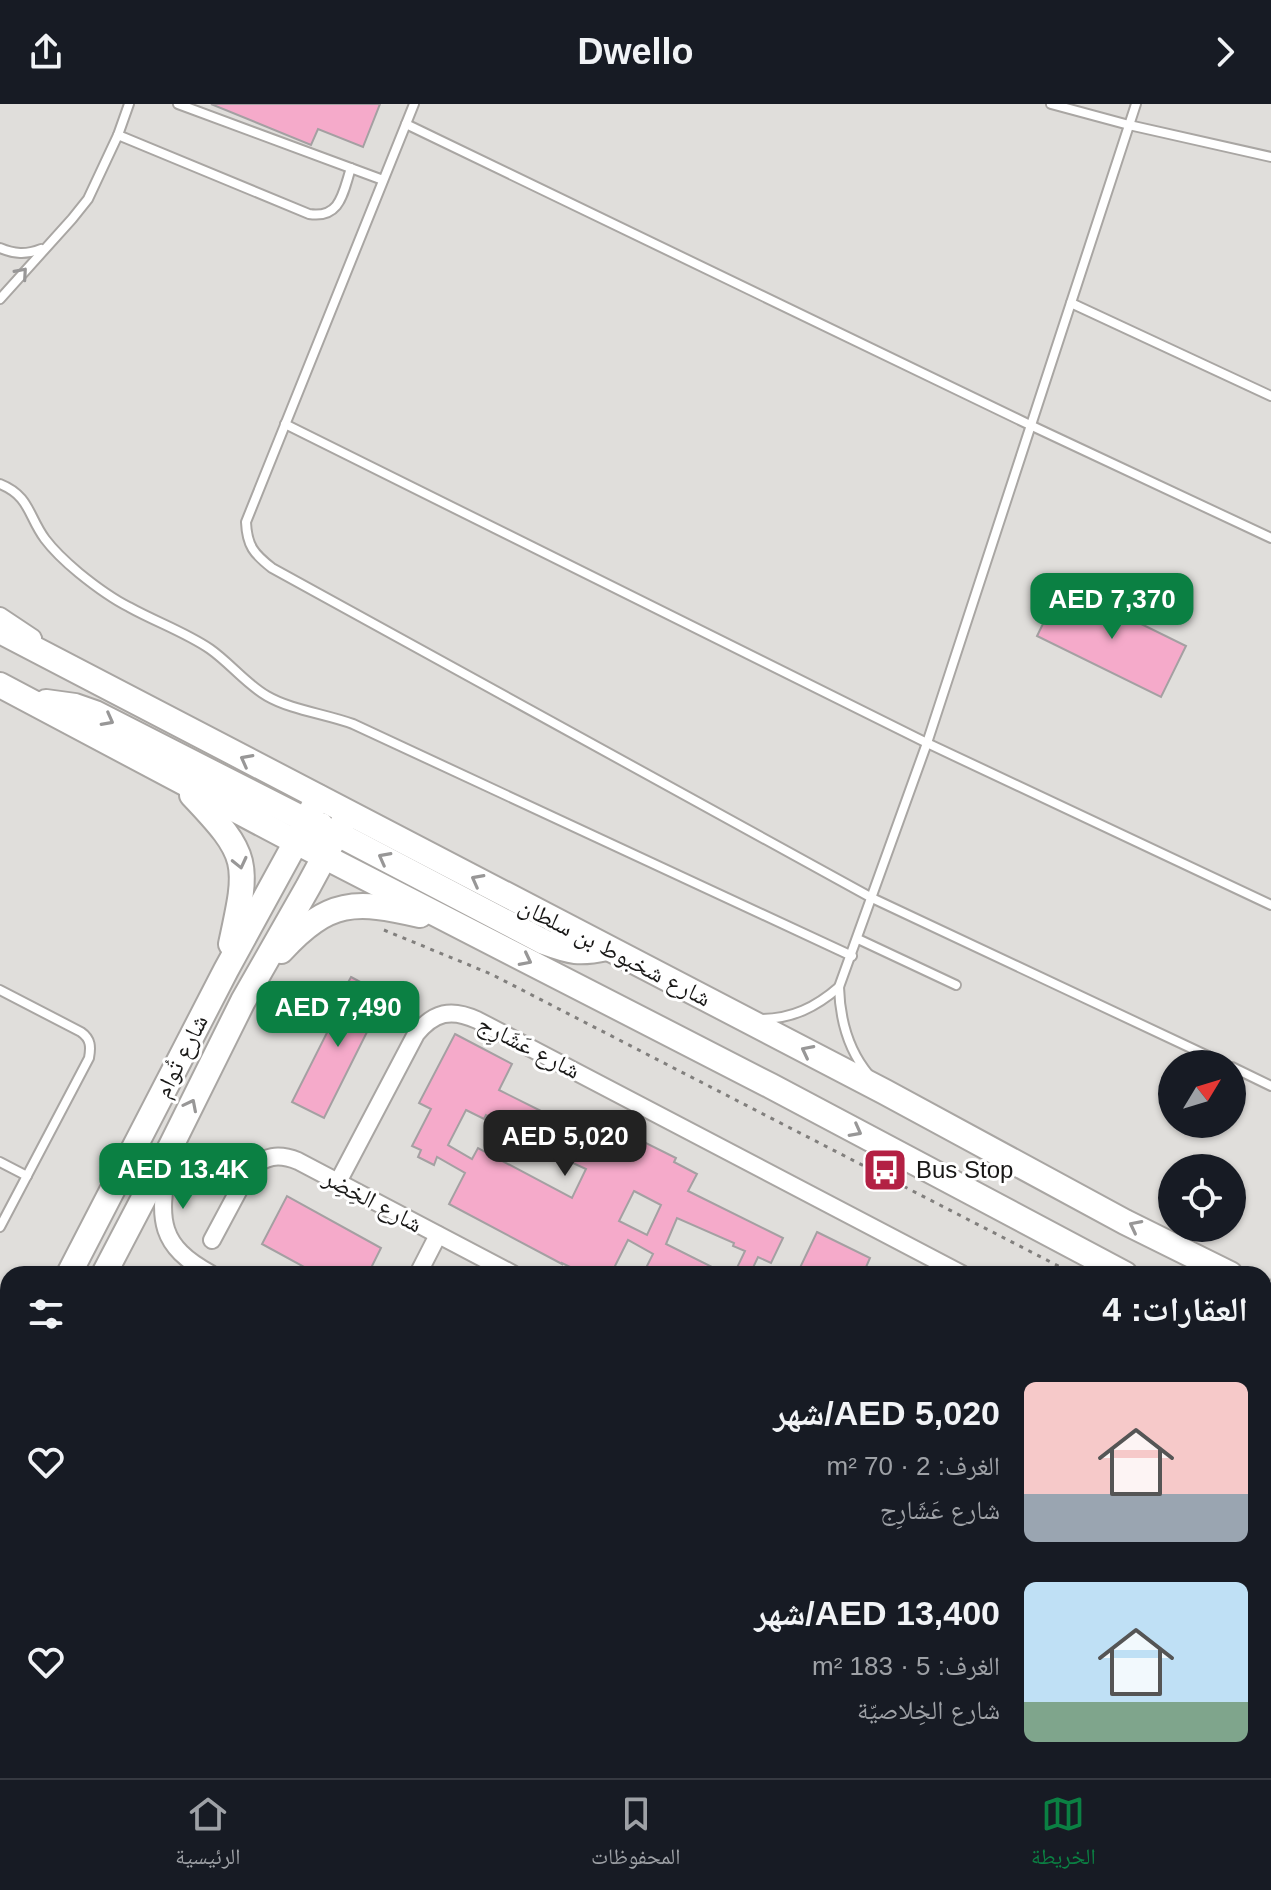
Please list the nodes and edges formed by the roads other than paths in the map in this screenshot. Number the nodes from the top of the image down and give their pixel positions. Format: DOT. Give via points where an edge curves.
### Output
graph roads {
  1 [pos="129,104"];
  2 [pos="178,104"];
  3 [pos="414,104"];
  4 [pos="1051,104"];
  5 [pos="1136,104"];
  6 [pos="406,124"];
  7 [pos="1129,125"];
  8 [pos="118,135"];
  9 [pos="1271,157"];
  10 [pos="351,168"];
  11 [pos="383,180"];
  12 [pos="45,247"];
  13 [pos="0,248"];
  14 [pos="0,299"];
  15 [pos="1071,303"];
  16 [pos="1271,396"];
  17 [pos="285,424"];
  18 [pos="1030,425"];
  19 [pos="0,484"];
  20 [pos="1271,538"];
  21 [pos="0,616"];
  22 [pos="0,631"];
  23 [pos="61,663"];
  24 [pos="0,685"];
  25 [pos="33,702"];
  26 [pos="927,743"];
  27 [pos="177,780"];
  28 [pos="318,797"];
  29 [pos="342,823"];
  30 [pos="302,832"];
  31 [pos="324,855"];
  32 [pos="872,898"];
  33 [pos="264,899"];
  34 [pos="1271,905"];
  35 [pos="457,924"];
  36 [pos="858,939"];
  37 [pos="852,956"];
  38 [pos="226,970"];
  39 [pos="956,985"];
  40 [pos="839,987"];
  41 [pos="0,990"];
  42 [pos="243,1001"];
  43 [pos="741,1017"];
  44 [pos="1195,1050"];
  45 [pos="1246,1074"];
  46 [pos="1271,1086"];
  47 [pos="885,1092"];
  48 [pos="171,1146"];
  49 [pos="0,1162"];
  50 [pos="27,1176"];
  51 [pos="338,1182"];
  52 [pos="0,1227"];
  53 [pos="438,1235"];
  54 [pos="212,1240"];
  55 [pos="73,1266"];
  56 [pos="108,1266"];
  57 [pos="199,1266"];
  58 [pos="422,1266"];
  59 [pos="498,1266"];
  60 [pos="947,1266"];
  61 [pos="1110,1266"];
  62 [pos="1214,1266"];
  1 -- 8 [label="lane"];
  2 -- 10 [label="lane"];
  3 -- 6 [label="lane"];
  4 -- 7 [label="lane"];
  5 -- 7 [label="lane"];
  6 -- 11 [label="lane"];
  6 -- 18 [label="lane"];
  7 -- 9 [label="lane"];
  7 -- 15 [label="lane"];
  8 -- 10 [label="lane" via="309,214 325,214 338,205"];
  8 -- 12 [label="lane" via="88,199"];
  10 -- 11 [label="lane"];
  11 -- 17 [label="lane"];
  12 -- 13 [label="lane" via="21,254"];
  14 -- 12 [label="lane, one-way"];
  15 -- 16 [label="lane"];
  15 -- 18 [label="lane"];
  17 -- 26 [label="lane"];
  17 -- 32 [label="lane" via="246,522 246,536 260,559"];
  18 -- 20 [label="lane"];
  18 -- 26 [label="lane"];
  19 -- 37 [label="lane" via="21,497 46,541 94,585 210,649 267,696 353,724"];
  21 -- 23 [label="street"];
  22 -- 23 [label="main road, شارع شخبوط بن سلطان"];
  28 -- 23 [label="main road, شارع شخبوط بن سلطان, one-way"];
  24 -- 25 [label="main road, شارع شخبوط بن سلطان"];
  25 -- 27 [label="main road, شارع شخبوط بن سلطان"];
  25 -- 30 [label="main road, one-way" via="95,713"];
  26 -- 32 [label="lane"];
  26 -- 34 [label="lane"];
  27 -- 30 [label="main road, شارع شخبوط بن سلطان"];
  27 -- 38 [label="main road, one-way" via="222,827 241,861 240,903"];
  28 -- 29 [label="main road, شارع شخبوط بن سلطان"];
  28 -- 30 [label="main road, شارع تُوام"];
  29 -- 30 [label="main road"];
  29 -- 31 [label="main road, شارع تُوام"];
  43 -- 29 [label="main road, شارع شخبوط بن سلطان, one-way"];
  30 -- 31 [label="main road, شارع شخبوط بن سلطان"];
  30 -- 33 [label="main road, شارع تُوام"];
  31 -- 35 [label="main road, شارع شخبوط بن سلطان"];
  31 -- 42 [label="main road, شارع تُوام"];
  32 -- 36 [label="lane"];
  32 -- 44 [label="lane"];
  33 -- 38 [label="main road, شارع تُوام"];
  33 -- 42 [label="main road" via="281,897 285,910 248,980"];
  35 -- 42 [label="main road" via="374,906 338,909 288,944"];
  35 -- 61 [label="main road, شارع شخبوط بن سلطان, one-way"];
  36 -- 37 [label="lane"];
  36 -- 39 [label="lane"];
  37 -- 40 [label="lane"];
  38 -- 55 [label="main road, شارع تُوام"];
  40 -- 43 [label="lane" via="816,1005 788,1016"];
  40 -- 47 [label="lane" via="850,1045"];
  41 -- 50 [label="lane" via="81,1032 90,1042 89,1058"];
  48 -- 42 [label="main road, شارع تُوام, one-way"];
  47 -- 43 [label="main road, شارع شخبوط بن سلطان, one-way"];
  45 -- 46 [label="lane"];
  62 -- 47 [label="main road, شارع شخبوط بن سلطان, one-way"];
  48 -- 56 [label="main road, شارع تُوام"];
  48 -- 57 [label="street" via="162,1199 164,1227 182,1255"];
  49 -- 50 [label="lane"];
  50 -- 52 [label="lane"];
  51 -- 53 [label="street, شارع الخِضِر"];
  51 -- 54 [label="street, شارع الخِضِر" via="285,1156 260,1161 250,1169"];
  51 -- 60 [label="street, شارع عَشَارِج" via="416,1034 428,1020 457,1013"];
  53 -- 58 [label="street, شارع الخِضِر"];
  53 -- 59 [label="street, شارع الخِضِر"];
}
